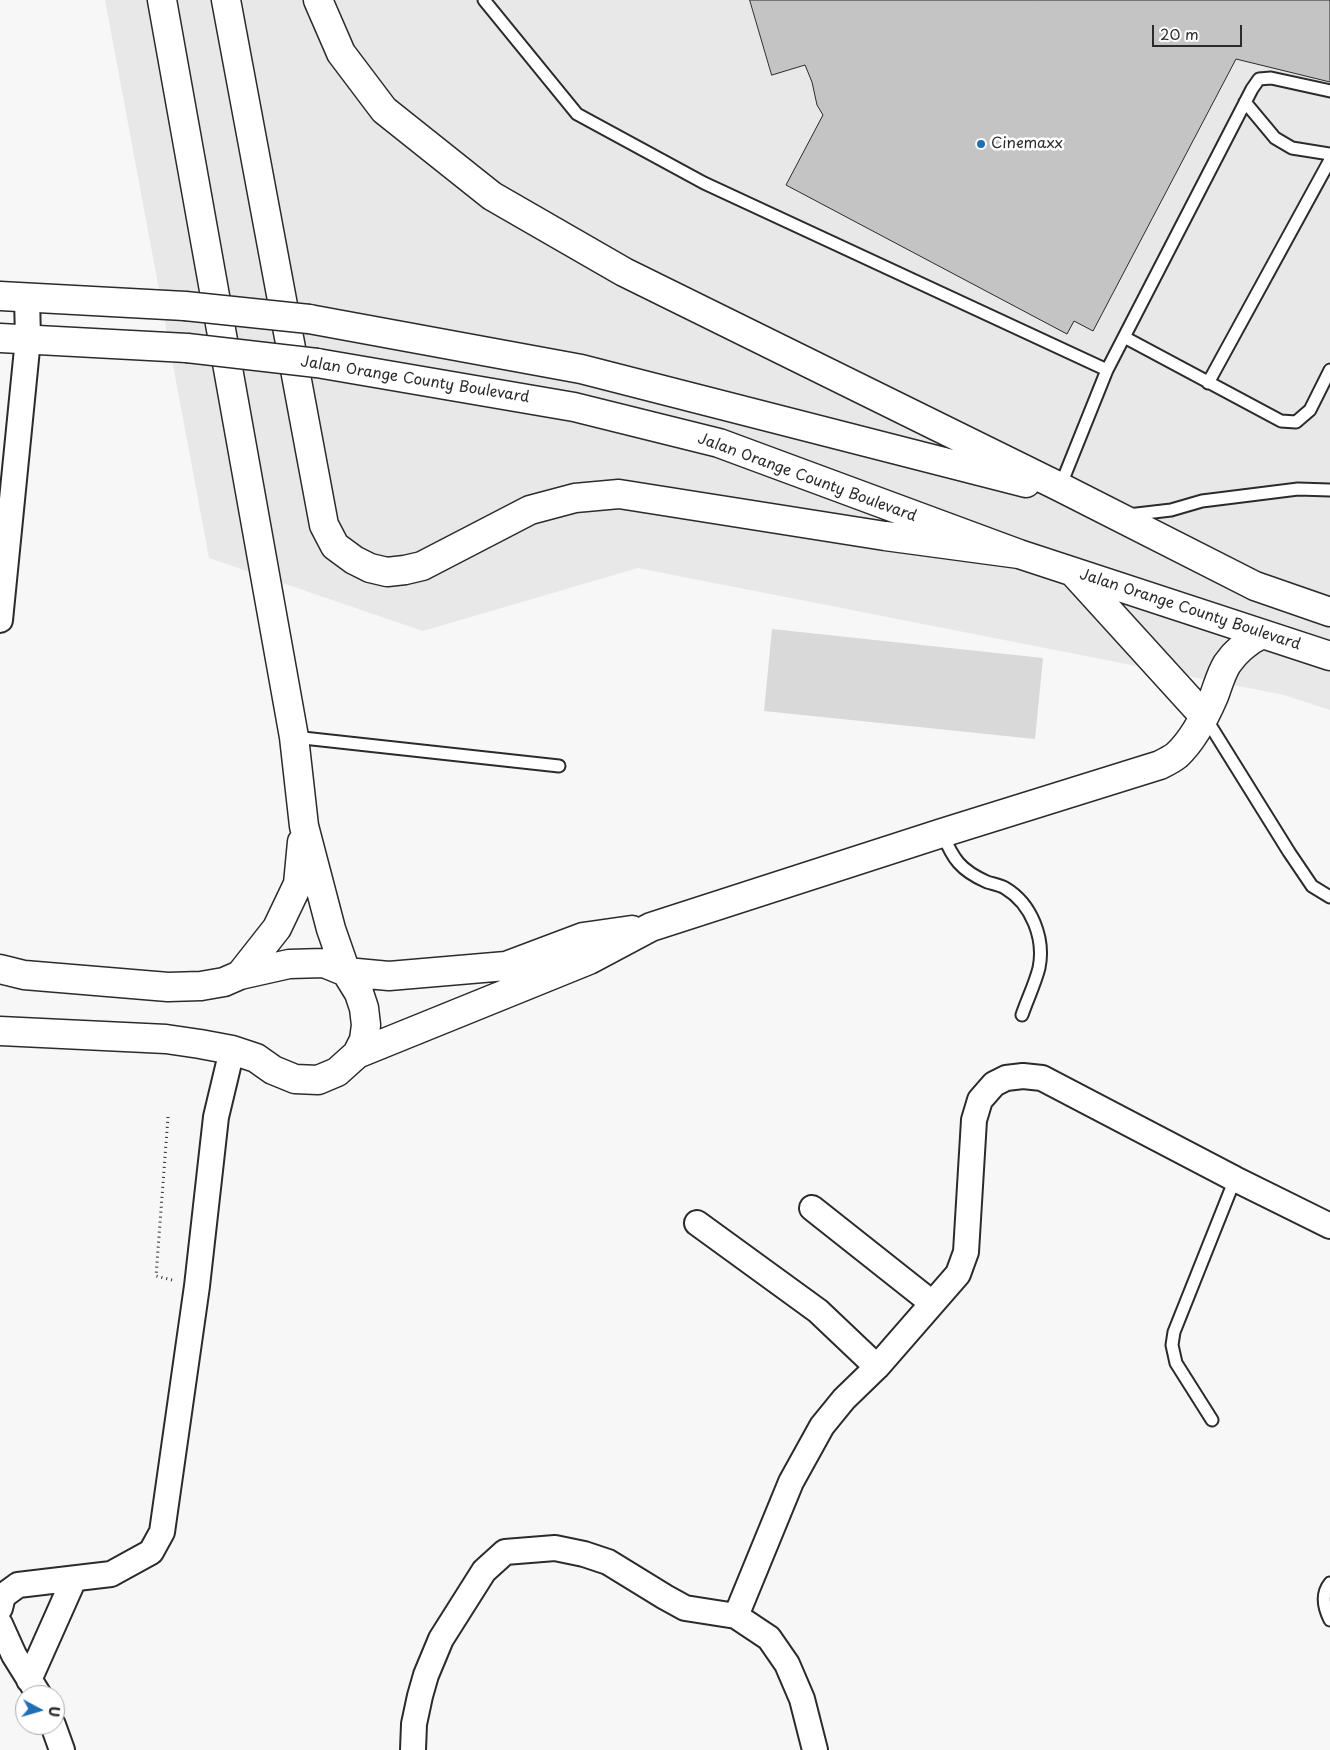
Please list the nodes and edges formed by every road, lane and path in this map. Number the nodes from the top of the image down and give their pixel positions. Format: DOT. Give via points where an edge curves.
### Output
graph roads {
  1 [pos="162,0"];
  2 [pos="226,0"];
  3 [pos="318,0"];
  4 [pos="484,0"];
  5 [pos="1330,91"];
  6 [pos="1245,102"];
  7 [pos="1330,154"];
  8 [pos="1330,160"];
  9 [pos="0,296"];
  10 [pos="27,297"];
  11 [pos="1124,337"];
  12 [pos="0,338"];
  13 [pos="28,339"];
  14 [pos="1108,370"];
  15 [pos="1330,370"];
  16 [pos="1208,383"];
  17 [pos="1330,490"];
  18 [pos="1070,492"];
  19 [pos="1119,516"];
  20 [pos="1019,554"];
  21 [pos="1072,572"];
  22 [pos="1330,612"];
  23 [pos="0,620"];
  24 [pos="1262,634"];
  25 [pos="1330,656"];
  26 [pos="1204,716"];
  27 [pos="294,737"];
  28 [pos="559,766"];
  29 [pos="304,826"];
  30 [pos="942,832"];
  31 [pos="1330,897"];
  32 [pos="651,927"];
  33 [pos="0,969"];
  34 [pos="346,972"];
  35 [pos="232,978"];
  36 [pos="1022,1015"];
  37 [pos="0,1031"];
  38 [pos="232,1050"];
  39 [pos="357,1054"];
  40 [pos="168,1117"];
  41 [pos="1235,1179"];
  42 [pos="812,1208"];
  43 [pos="697,1223"];
  44 [pos="1330,1226"];
  45 [pos="197,1286"];
  46 [pos="932,1303"];
  47 [pos="877,1367"];
  48 [pos="1212,1420"];
  49 [pos="74,1579"];
  50 [pos="1330,1583"];
  51 [pos="0,1608"];
  52 [pos="736,1616"];
  53 [pos="1330,1620"];
  54 [pos="0,1624"];
  55 [pos="33,1685"];
  56 [pos="35,1685"];
  57 [pos="57,1735"];
  58 [pos="62,1750"];
  59 [pos="413,1750"];
  60 [pos="815,1750"];
  1 -- 27 [label="main road"];
  2 -- 20 [label="main road" via="324,525 335,546 354,560 388,572 422,566 530,510 575,498 619,494"];
  3 -- 18 [label="main road" via="341,53 384,110 492,196 624,272"];
  4 -- 14 [label="lane" via="577,114 704,182"];
  5 -- 6 [label="lane" via="1270,78 1259,79"];
  6 -- 7 [label="lane" via="1275,138 1292,148"];
  6 -- 11 [label="lane"];
  8 -- 16 [label="lane"];
  9 -- 10 [label="main road"];
  10 -- 13 [label="street"];
  10 -- 18 [label="main road, bridge" via="185,306 309,320 581,368"];
  11 -- 14 [label="lane"];
  11 -- 16 [label="lane"];
  12 -- 13 [label="main road, Jalan Orange County Boulevard"];
  13 -- 20 [label="main road, Jalan Orange County Boulevard, bridge" via="188,348 317,363 574,407 719,443"];
  13 -- 23 [label="street"];
  14 -- 18 [label="lane"];
  15 -- 16 [label="lane" via="1310,410 1296,422 1280,421"];
  17 -- 19 [label="lane" via="1298,489 1202,500 1171,510"];
  18 -- 19 [label="main road"];
  19 -- 22 [label="main road" via="1255,586"];
  20 -- 21 [label="main road, Jalan Orange County Boulevard"];
  21 -- 24 [label="main road, Jalan Orange County Boulevard"];
  21 -- 26 [label="main road"];
  24 -- 25 [label="main road, Jalan Orange County Boulevard"];
  24 -- 26 [label="main road" via="1248,641 1228,663"];
  26 -- 30 [label="main road" via="1189,742 1176,756 1160,765"];
  26 -- 31 [label="lane" via="1312,886"];
  27 -- 28 [label="lane"];
  27 -- 29 [label="main road"];
  29 -- 34 [label="main road" via="331,929"];
  29 -- 35 [label="main road" via="298,884 277,928"];
  30 -- 32 [label="main road"];
  30 -- 36 [label="lane" via="955,860 970,873 1005,888 1021,900 1030,914 1038,933 1040,960"];
  32 -- 34 [label="main road" via="583,937 506,966 388,976"];
  32 -- 39 [label="main road" via="589,960"];
  33 -- 35 [label="main road" via="24,975 168,987 201,986"];
  34 -- 35 [label="main road" via="324,963 289,964"];
  34 -- 39 [label="main road" via="364,1008 364,1040"];
  37 -- 38 [label="main road" via="166,1039"];
  38 -- 39 [label="main road" via="256,1058 273,1070 295,1079 310,1080 337,1072"];
  38 -- 45 [label="street" via="216,1117"];
  40 -- 45 [label="path" via="156,1276"];
  41 -- 44 [label="street"];
  41 -- 46 [label="street" via="1042,1078 1006,1078 994,1084 980,1100 974,1120 966,1252 958,1274"];
  41 -- 48 [label="lane" via="1174,1332 1172,1345 1176,1364"];
  42 -- 46 [label="street"];
  43 -- 47 [label="street" via="818,1311"];
  45 -- 49 [label="street" via="162,1532 151,1552 111,1574"];
  46 -- 47 [label="street"];
  47 -- 52 [label="street" via="822,1426 791,1482"];
  49 -- 51 [label="street" via="18,1584 3,1596"];
  49 -- 56 [label="street"];
  50 -- 53 [label="lane" via="1325,1589 1325,1608"];
  52 -- 59 [label="street" via="685,1608 608,1562 584,1554 555,1548 505,1552 484,1571 441,1639 420,1696"];
  52 -- 60 [label="street" via="769,1638 787,1664 802,1699"];
  54 -- 55 [label="street"];
  57 -- 58 [label="street"];
}
